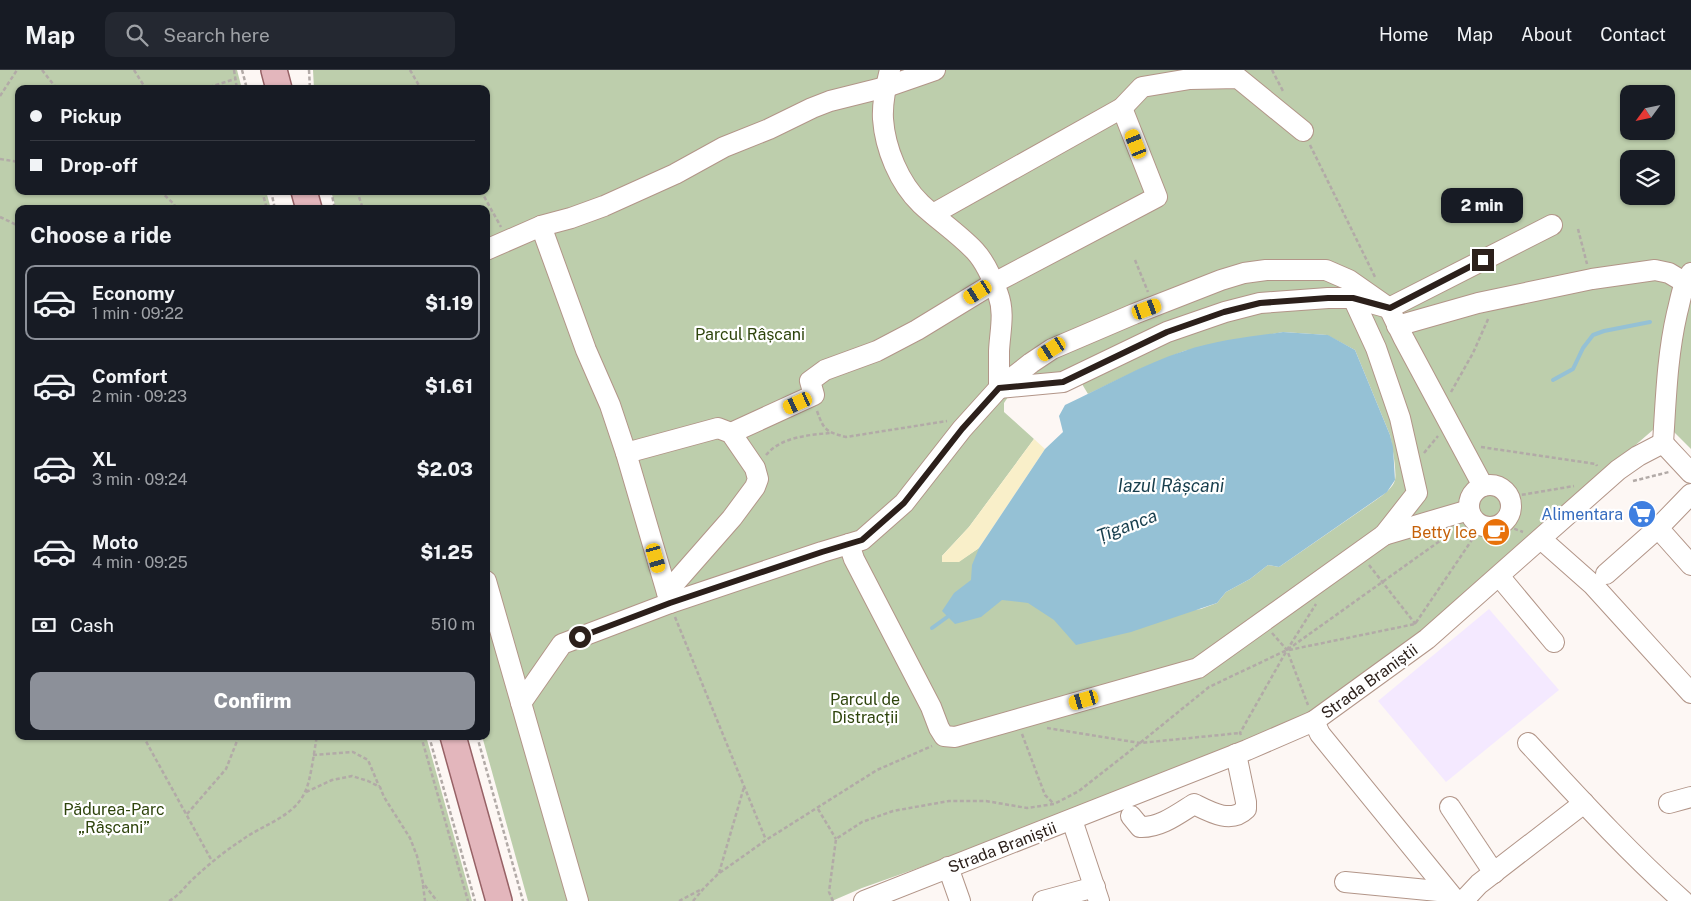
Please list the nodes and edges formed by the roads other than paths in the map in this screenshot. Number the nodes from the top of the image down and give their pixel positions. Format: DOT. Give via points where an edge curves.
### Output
graph roads {
  1 [pos="274,70"];
  2 [pos="935,70"];
  3 [pos="888,78"];
  4 [pos="277,85"];
  5 [pos="1122,108"];
  6 [pos="1303,131"];
  7 [pos="932,214"];
  8 [pos="1552,225"];
  9 [pos="542,226"];
  10 [pos="490,248"];
  11 [pos="1688,278"];
  12 [pos="994,283"];
  13 [pos="1353,298"];
  14 [pos="1393,317"];
  15 [pos="999,388"];
  16 [pos="732,433"];
  17 [pos="1663,443"];
  18 [pos="626,453"];
  19 [pos="1688,470"];
  20 [pos="1483,486"];
  21 [pos="1691,494"];
  22 [pos="1484,520"];
  23 [pos="1658,528"];
  24 [pos="1384,536"];
  25 [pos="1541,539"];
  26 [pos="849,544"];
  27 [pos="1691,565"];
  28 [pos="1606,574"];
  29 [pos="1499,576"];
  30 [pos="490,595"];
  31 [pos="668,598"];
  32 [pos="1554,642"];
  33 [pos="1691,694"];
  34 [pos="521,702"];
  35 [pos="1314,721"];
  36 [pos="455,740"];
  37 [pos="1528,742"];
  38 [pos="1241,746"];
  39 [pos="1691,797"];
  40 [pos="1669,803"];
  41 [pos="1584,804"];
  42 [pos="1450,806"];
  43 [pos="1130,816"];
  44 [pos="1068,821"];
  45 [pos="948,868"];
  46 [pos="1494,873"];
  47 [pos="1345,882"];
  48 [pos="1097,894"];
  49 [pos="1455,898"];
  50 [pos="499,901"];
  51 [pos="578,901"];
  52 [pos="864,901"];
  53 [pos="960,901"];
  54 [pos="1043,901"];
  55 [pos="1683,901"];
  1 -- 4 [label="main road"];
  2 -- 3 [label="street"];
  3 -- 7 [label="street" via="883,118 891,154 908,189"];
  3 -- 9 [label="street" via="724,146 675,174 604,206"];
  5 -- 6 [label="street" via="1142,87 1190,79 1238,78"];
  5 -- 7 [label="street"];
  5 -- 12 [label="street" via="1158,197"];
  7 -- 12 [label="street" via="976,252"];
  8 -- 14 [label="street"];
  9 -- 10 [label="street"];
  9 -- 18 [label="street"];
  11 -- 14 [label="street" via="1655,270"];
  11 -- 17 [label="street" via="1672,338"];
  12 -- 15 [label="street" via="1003,308"];
  12 -- 16 [label="street" via="899,340 825,370 810,381 814,395"];
  13 -- 14 [label="street"];
  13 -- 15 [label="street" via="1251,305 1167,332 1063,382"];
  13 -- 24 [label="street" via="1376,348 1400,418 1417,493"];
  14 -- 15 [label="street" via="1349,280 1326,270 1244,273 1052,349"];
  14 -- 20 [label="street"];
  15 -- 26 [label="street" via="904,503 868,536"];
  16 -- 18 [label="street" via="718,428"];
  16 -- 31 [label="street" via="755,468 758,479 732,518"];
  17 -- 19 [label="street"];
  17 -- 25 [label="street, Strada Braniștii" via="1638,456 1605,481"];
  18 -- 31 [label="street"];
  20 -- 22 [label="street" via="1470,498"];
  20 -- 22 [label="street" via="1495,486 1506,492 1511,508 1509,514"];
  21 -- 23 [label="street"];
  22 -- 24 [label="street"];
  23 -- 27 [label="street"];
  23 -- 28 [label="street"];
  24 -- 26 [label="street" via="1198,668 955,737 944,736 939,728"];
  25 -- 29 [label="street, Strada Braniștii"];
  25 -- 33 [label="street" via="1593,586"];
  26 -- 31 [label="street"];
  29 -- 32 [label="street"];
  29 -- 35 [label="street, Strada Braniștii" via="1427,639"];
  30 -- 34 [label="street"];
  31 -- 34 [label="street" via="562,644"];
  34 -- 51 [label="street"];
  35 -- 38 [label="street, Strada Braniștii"];
  35 -- 49 [label="street" via="1320,734"];
  36 -- 50 [label="main road"];
  37 -- 41 [label="street"];
  38 -- 43 [label="street" via="1246,802 1242,814 1223,816 1194,804 1165,822 1148,827 1140,827"];
  38 -- 44 [label="street, Strada Braniștii"];
  39 -- 40 [label="street"];
  41 -- 46 [label="street"];
  41 -- 55 [label="street"];
  42 -- 46 [label="street"];
  44 -- 45 [label="street, Strada Braniștii"];
  44 -- 48 [label="street"];
  45 -- 52 [label="street, Strada Braniștii"];
  45 -- 53 [label="street"];
  46 -- 49 [label="street"];
  47 -- 49 [label="street"];
  48 -- 54 [label="street"];
}
